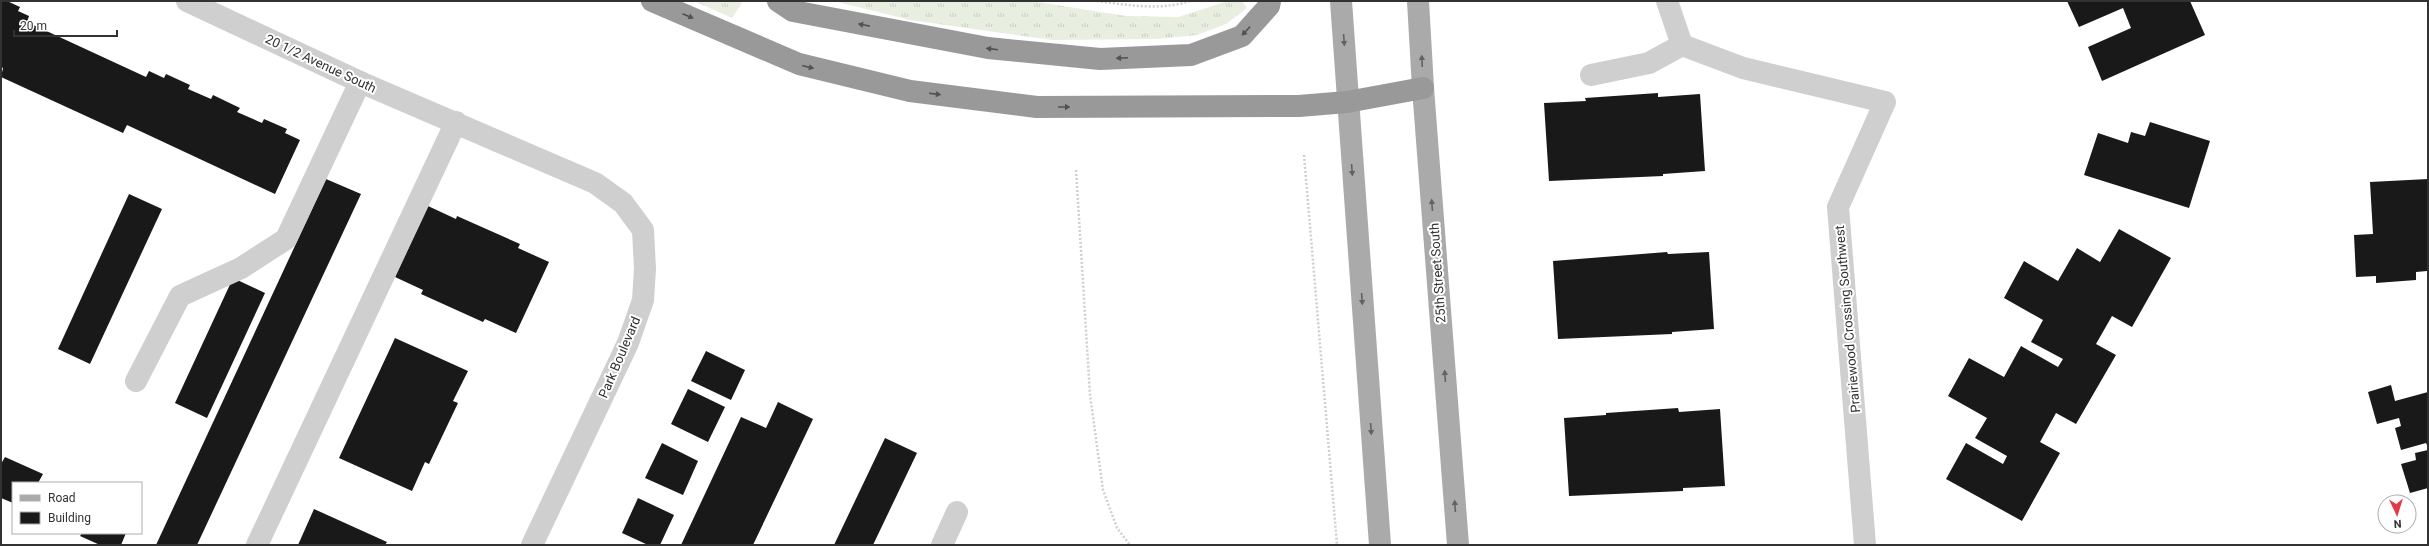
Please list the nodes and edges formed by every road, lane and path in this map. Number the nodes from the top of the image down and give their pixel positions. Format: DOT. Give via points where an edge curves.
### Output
graph roads {
  1 [pos="187,1"];
  2 [pos="652,1"];
  3 [pos="778,1"];
  4 [pos="1096,1"];
  5 [pos="1190,1"];
  6 [pos="1270,1"];
  7 [pos="1341,1"];
  8 [pos="1418,1"];
  9 [pos="1667,1"];
  10 [pos="1682,45"];
  11 [pos="1591,75"];
  12 [pos="360,82"];
  13 [pos="1423,88"];
  14 [pos="1347,102"];
  15 [pos="456,122"];
  16 [pos="1304,155"];
  17 [pos="1076,170"];
  18 [pos="136,380"];
  19 [pos="957,512"];
  20 [pos="258,545"];
  21 [pos="532,545"];
  22 [pos="942,545"];
  23 [pos="1130,545"];
  24 [pos="1337,545"];
  25 [pos="1380,545"];
  26 [pos="1458,545"];
  27 [pos="1865,545"];
  1 -- 12 [label="street, 20 1/2 Avenue South"];
  2 -- 14 [label="highway, one-way" via="799,64 910,91 1037,107 1299,106"];
  6 -- 3 [label="highway, one-way" via="1269,6 1242,36 1191,55 1100,59 988,48 793,11"];
  4 -- 5 [label="path" via="1173,7"];
  7 -- 14 [label="main road, one-way"];
  13 -- 8 [label="main road, 25th Street South, one-way"];
  9 -- 10 [label="street"];
  10 -- 11 [label="street" via="1649,63"];
  10 -- 27 [label="street, Prairiewood Crossing Southwest" via="1743,68 1886,102 1838,207"];
  12 -- 15 [label="street, 20 1/2 Avenue South"];
  12 -- 18 [label="street" via="286,239 241,268 180,296"];
  13 -- 14 [label="highway"];
  26 -- 13 [label="main road, 25th Street South, one-way"];
  14 -- 25 [label="main road, one-way"];
  15 -- 20 [label="street"];
  15 -- 21 [label="street, Park Boulevard" via="595,182 623,203 643,230 643,300 628,343"];
  16 -- 24 [label="path"];
  17 -- 23 [label="path" via="1090,395 1103,490 1117,528"];
  19 -- 22 [label="street"];
}
